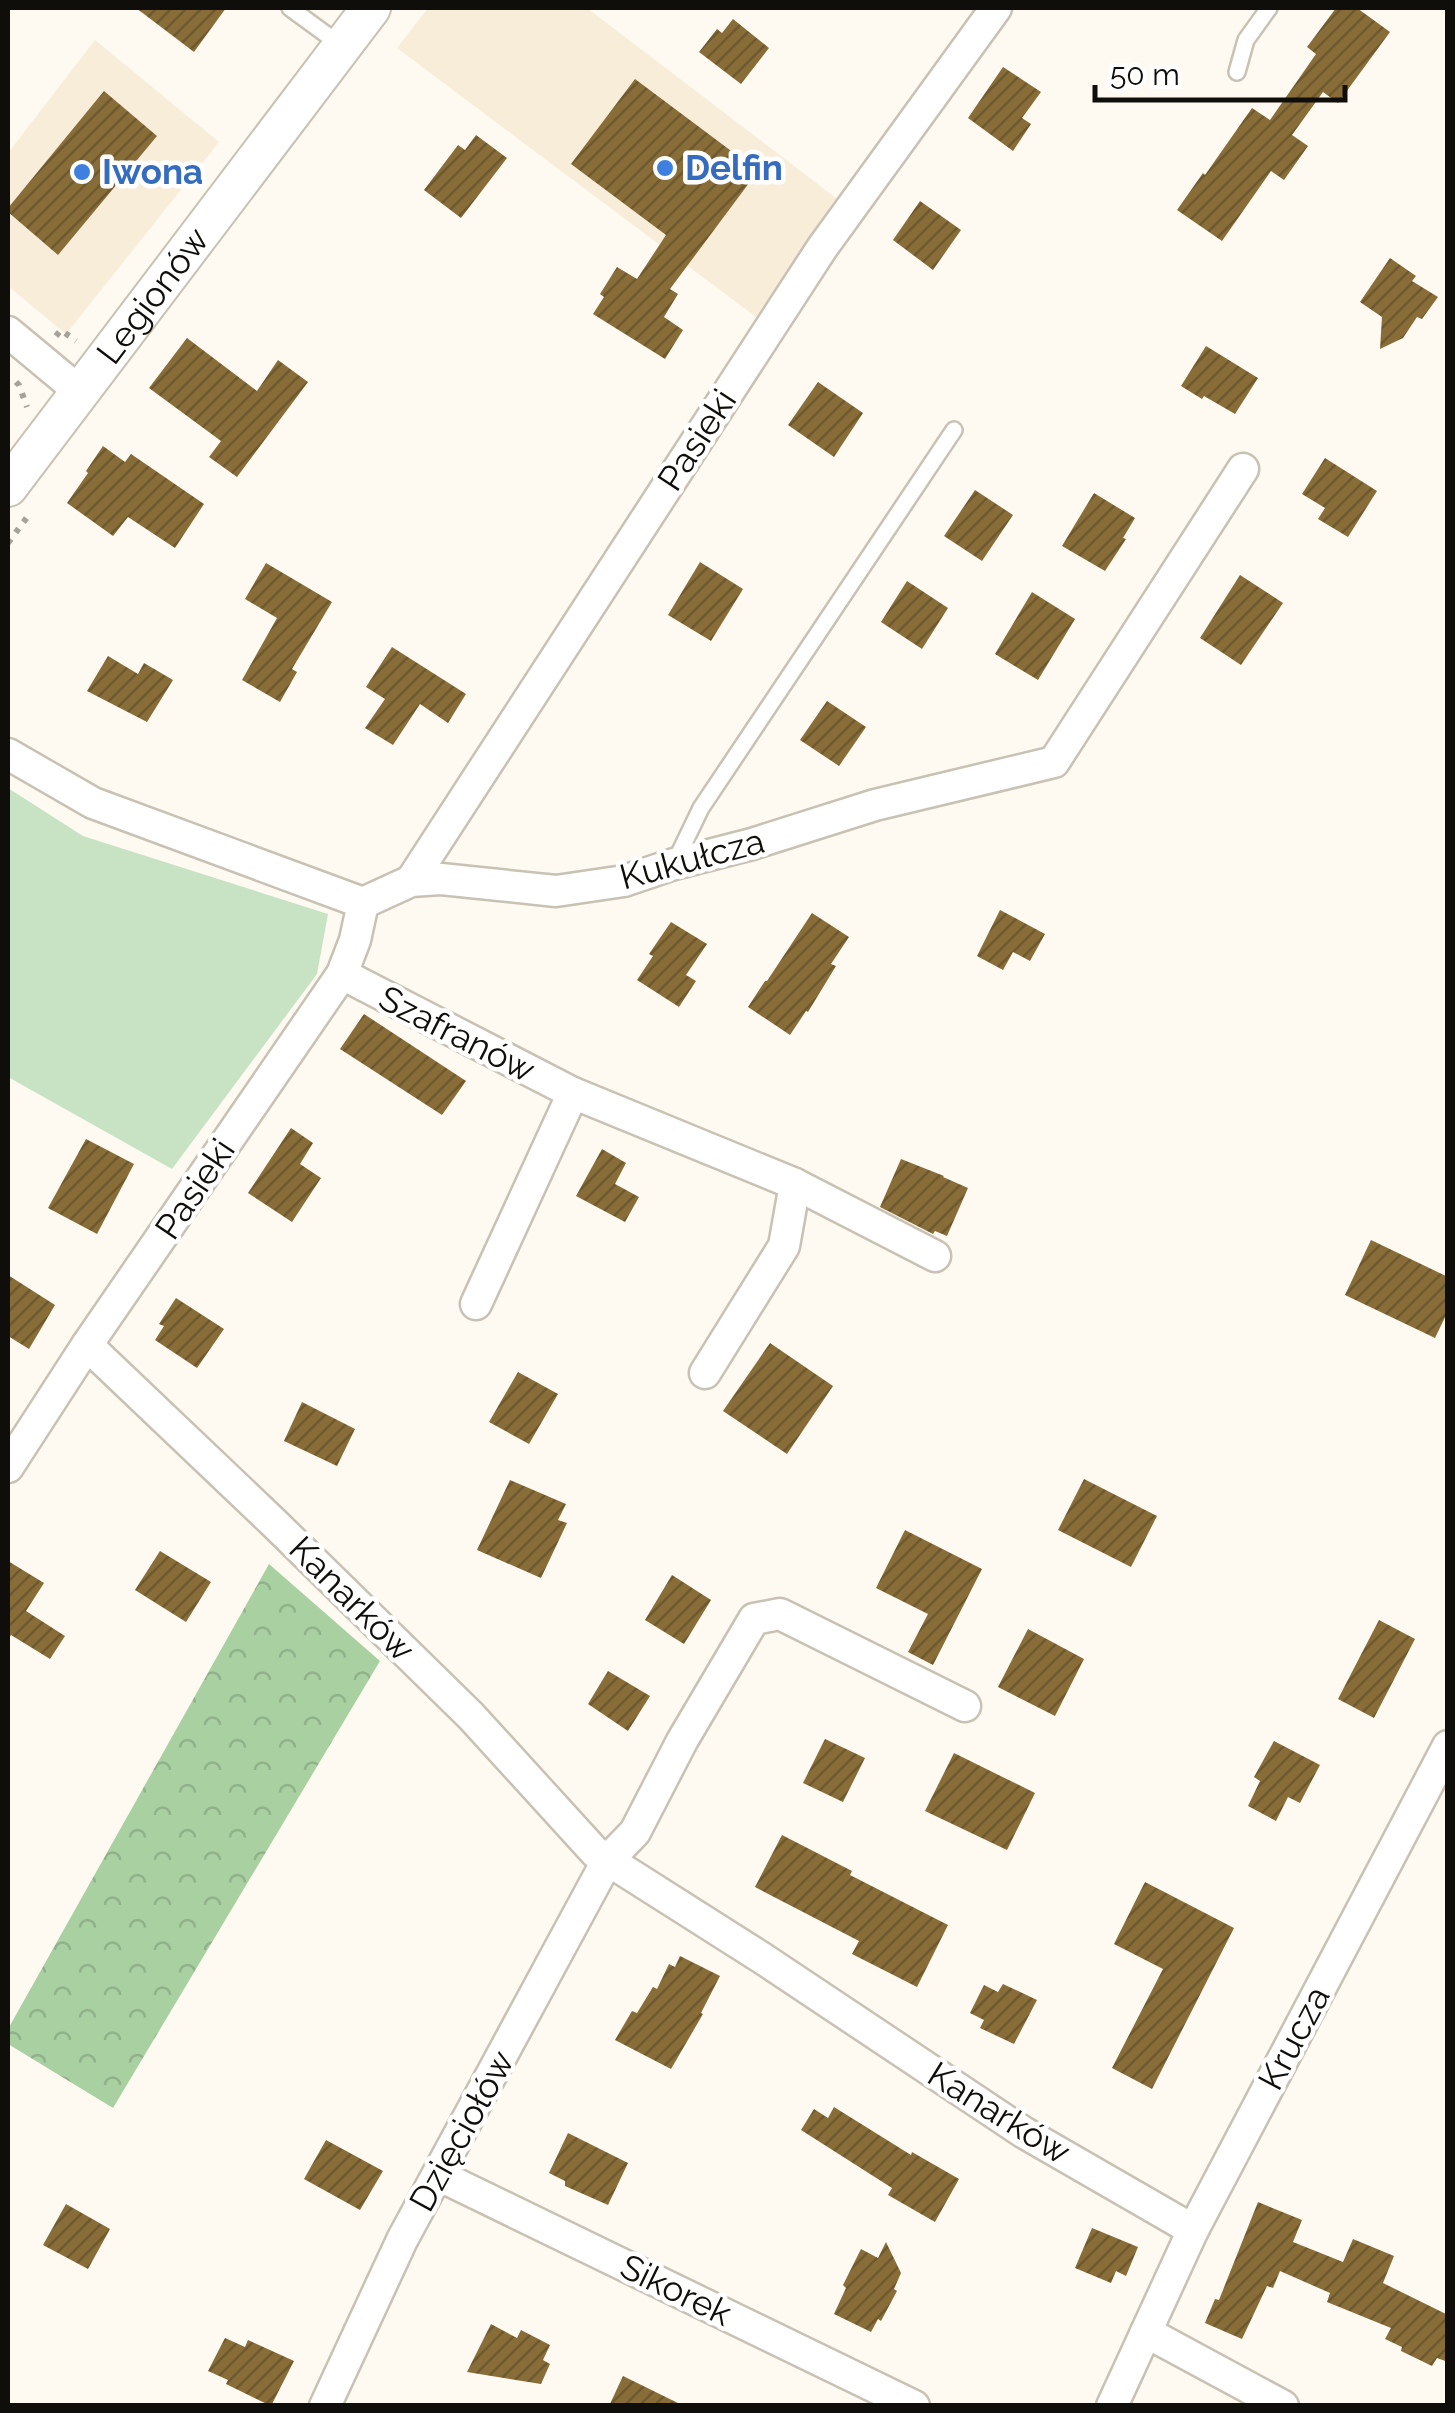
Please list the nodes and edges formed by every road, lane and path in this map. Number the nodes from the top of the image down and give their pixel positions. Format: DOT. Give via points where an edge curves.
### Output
graph roads {
  1 [pos="290,8"];
  2 [pos="371,8"];
  3 [pos="996,8"];
  4 [pos="1269,8"];
  5 [pos="342,46"];
  6 [pos="1237,72"];
  7 [pos="8,332"];
  8 [pos="80,390"];
  9 [pos="954,430"];
  10 [pos="1243,469"];
  11 [pos="8,487"];
  12 [pos="8,754"];
  13 [pos="674,864"];
  14 [pos="410,881"];
  15 [pos="363,903"];
  16 [pos="342,974"];
  17 [pos="573,1092"];
  18 [pos="795,1184"];
  19 [pos="935,1256"];
  20 [pos="476,1304"];
  21 [pos="87,1345"];
  22 [pos="705,1373"];
  23 [pos="8,1467"];
  24 [pos="965,1706"];
  25 [pos="1448,1746"];
  26 [pos="607,1861"];
  27 [pos="438,2175"];
  28 [pos="1193,2230"];
  29 [pos="1146,2332"];
  30 [pos="325,2406"];
  31 [pos="914,2406"];
  32 [pos="1112,2406"];
  33 [pos="1283,2406"];
  1 -- 5 [label="lane"];
  2 -- 5 [label="street, Legionów"];
  3 -- 14 [label="street, Pasieki" via="822,248"];
  4 -- 6 [label="lane" via="1246,40"];
  5 -- 8 [label="street, Legionów"];
  7 -- 8 [label="street"];
  8 -- 11 [label="street, Legionów"];
  9 -- 13 [label="lane" via="700,808"];
  10 -- 13 [label="street, Kukułcza" via="1054,762 874,804"];
  12 -- 15 [label="street" via="93,803"];
  13 -- 14 [label="street, Kukułcza" via="556,891"];
  14 -- 15 [label="street, Kukułcza"];
  15 -- 16 [label="street, Pasieki"];
  16 -- 17 [label="street, Szafranów"];
  16 -- 21 [label="street, Pasieki"];
  17 -- 18 [label="street, Szafranów"];
  17 -- 20 [label="street, Szafranów"];
  18 -- 19 [label="street, Szafranów"];
  18 -- 22 [label="street" via="784,1246"];
  21 -- 23 [label="street, Pasieki"];
  21 -- 26 [label="street, Kanarków" via="457,1702"];
  24 -- 26 [label="street" via="780,1614 754,1619 634,1832"];
  25 -- 28 [label="street, Krucza"];
  26 -- 27 [label="street, Dzięciołów"];
  26 -- 28 [label="street, Kanarków" via="1023,2132"];
  27 -- 30 [label="street, Dzięciołów"];
  27 -- 31 [label="street, Sikorek"];
  28 -- 29 [label="street, Krucza"];
  29 -- 32 [label="street, Krucza"];
  29 -- 33 [label="street"];
}
